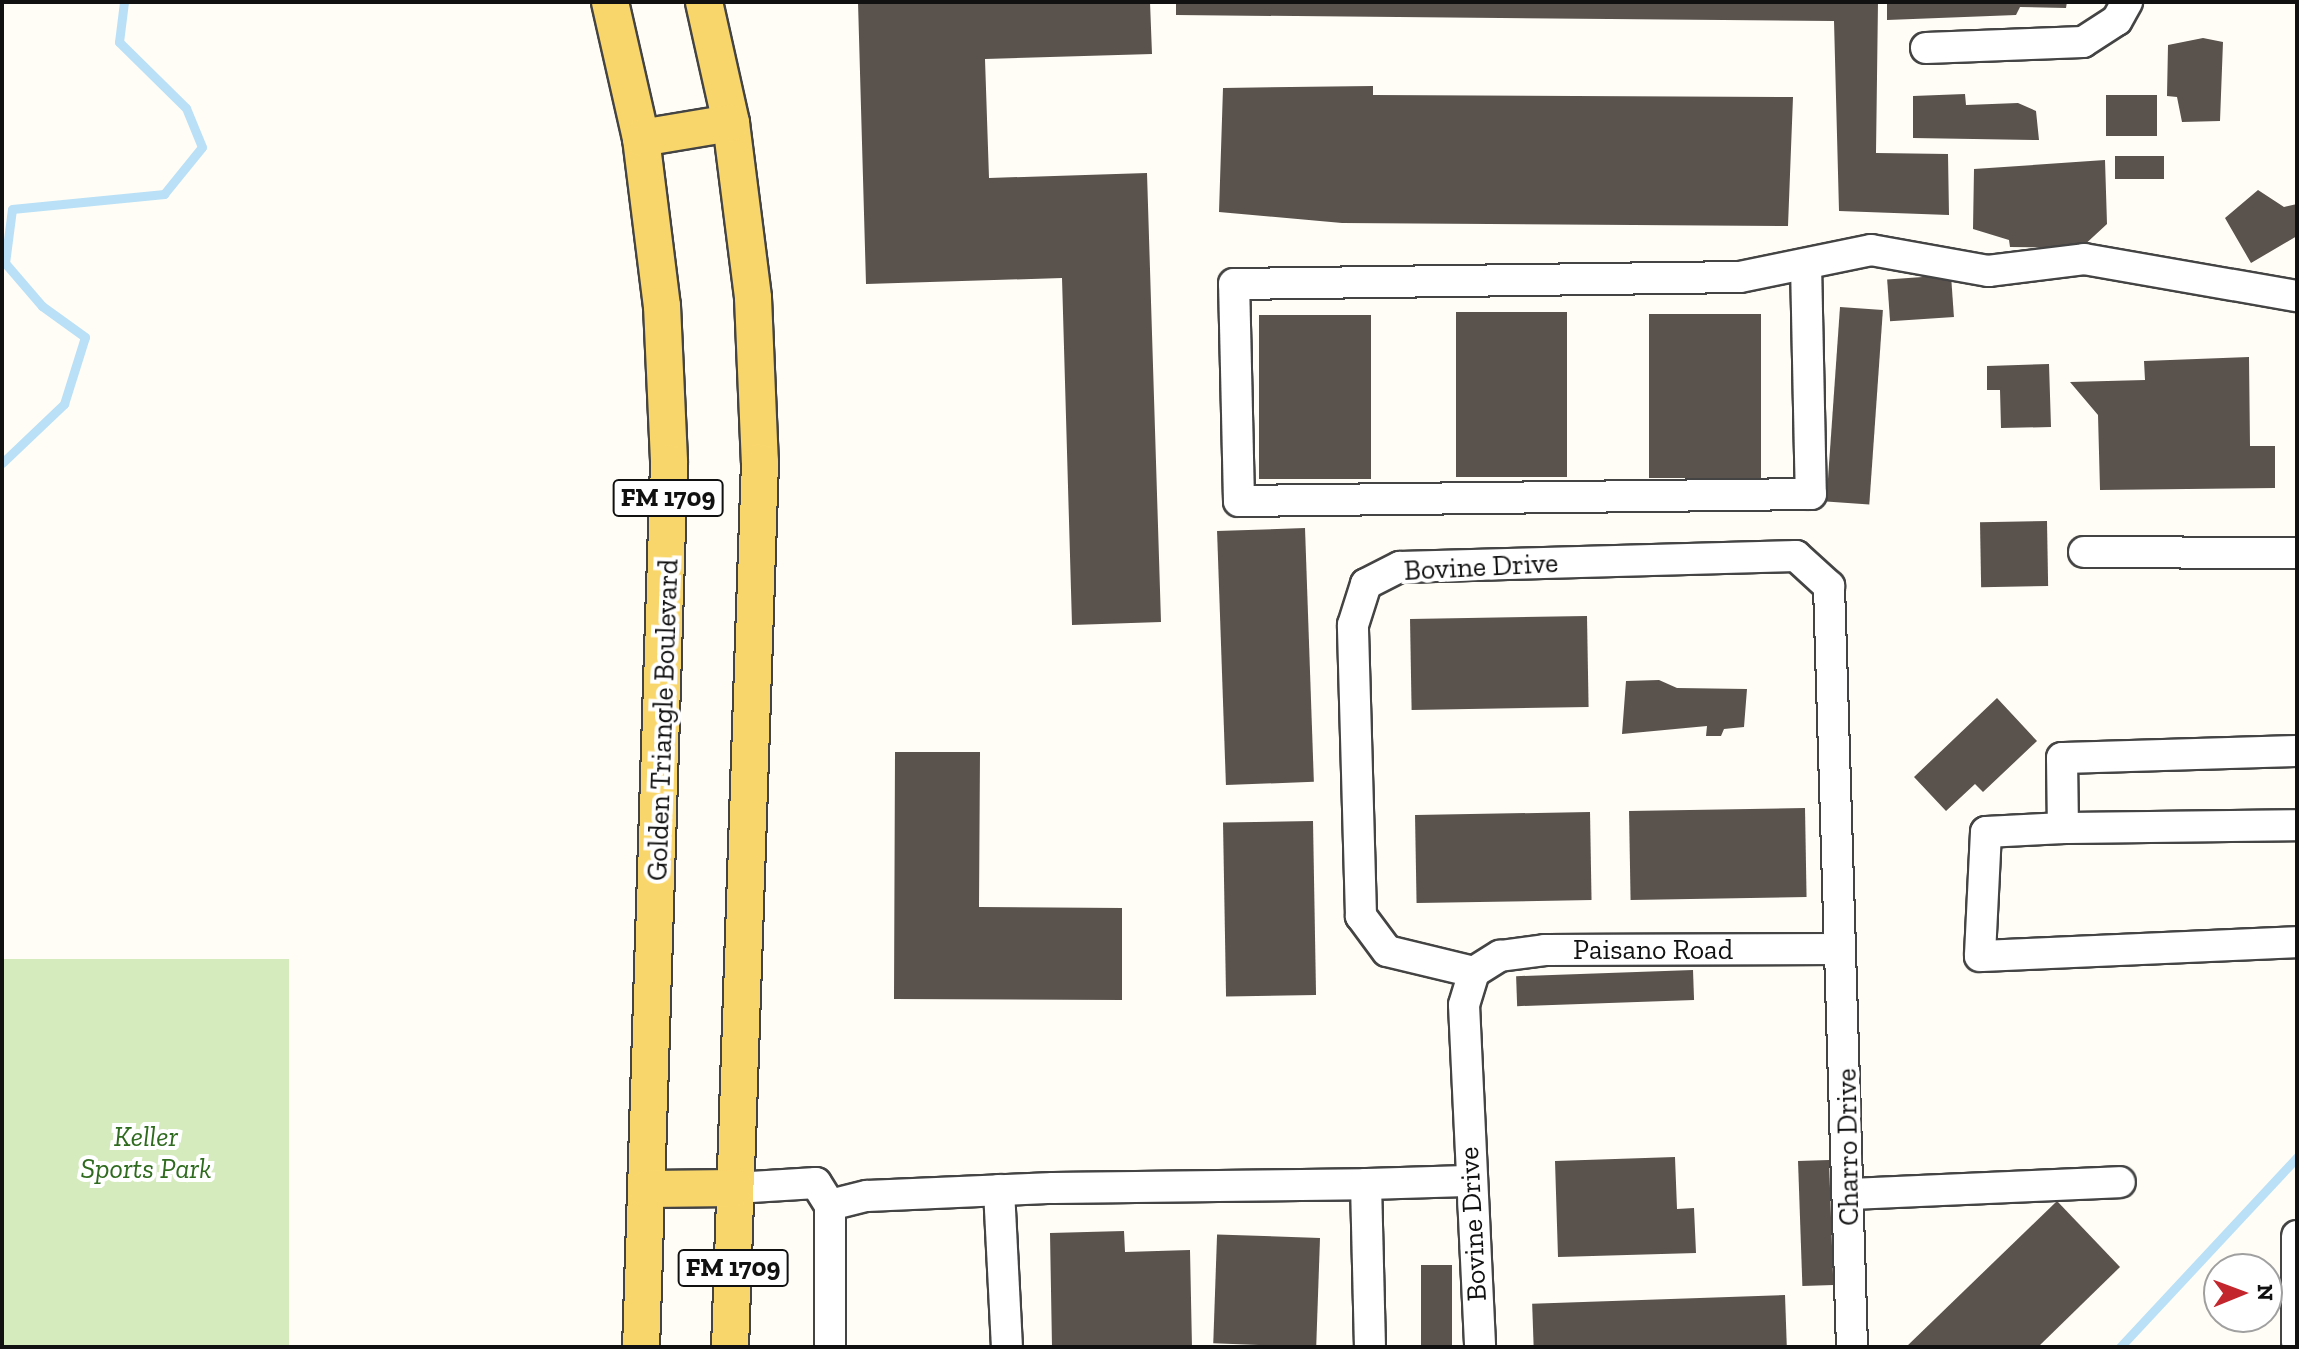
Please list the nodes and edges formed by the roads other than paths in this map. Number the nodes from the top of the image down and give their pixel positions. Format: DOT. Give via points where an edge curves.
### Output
graph roads {
  1 [pos="610,2"];
  2 [pos="704,2"];
  3 [pos="2127,2"];
  4 [pos="1926,48"];
  5 [pos="731,123"];
  6 [pos="641,138"];
  7 [pos="1806,264"];
  8 [pos="2297,296"];
  9 [pos="2084,552"];
  10 [pos="2297,553"];
  11 [pos="2297,751"];
  12 [pos="2297,825"];
  13 [pos="2063,828"];
  14 [pos="2297,942"];
  15 [pos="1838,949"];
  16 [pos="1474,972"];
  17 [pos="1468,1181"];
  18 [pos="2120,1182"];
  19 [pos="1366,1184"];
  20 [pos="735,1188"];
  21 [pos="647,1189"];
  22 [pos="999,1190"];
  23 [pos="1849,1194"];
  24 [pos="830,1205"];
  25 [pos="2297,1236"];
  26 [pos="2296,1287"];
  27 [pos="2297,1343"];
  28 [pos="641,1347"];
  29 [pos="730,1347"];
  30 [pos="830,1347"];
  31 [pos="1007,1347"];
  32 [pos="1370,1347"];
  33 [pos="1480,1347"];
  34 [pos="1852,1347"];
  1 -- 6 [label="main road, Golden Triangle Boulevard / FM 1709"];
  2 -- 5 [label="main road, FM 1709"];
  3 -- 4 [label="lane" via="2117,20 2083,42"];
  5 -- 6 [label="main road"];
  5 -- 20 [label="main road, FM 1709" via="753,298 760,462"];
  6 -- 21 [label="main road, Golden Triangle Boulevard / FM 1709" via="662,306 669,463"];
  7 -- 7 [label="lane" via="1740,277 1234,284 1239,501 1811,494"];
  7 -- 8 [label="lane" via="1871,250 1988,271 2084,259"];
  9 -- 10 [label="lane"];
  11 -- 13 [label="lane" via="2062,758"];
  12 -- 13 [label="lane"];
  13 -- 14 [label="lane" via="1986,832 1980,956"];
  15 -- 16 [label="lane, Paisano Road" via="1545,950 1500,956"];
  15 -- 16 [label="lane, Bovine Drive" via="1829,586 1796,556 1400,567 1366,584 1353,625 1361,916 1387,951"];
  15 -- 23 [label="lane, Charro Drive" via="1845,978"];
  16 -- 17 [label="lane, Bovine Drive" via="1464,995"];
  17 -- 19 [label="lane"];
  17 -- 33 [label="lane, Bovine Drive"];
  18 -- 23 [label="lane"];
  19 -- 22 [label="lane"];
  19 -- 32 [label="lane"];
  20 -- 21 [label="main road"];
  20 -- 24 [label="lane" via="816,1183"];
  20 -- 29 [label="main road, FM 1709"];
  21 -- 28 [label="main road, Golden Triangle Boulevard / FM 1709"];
  22 -- 24 [label="lane" via="867,1196"];
  22 -- 31 [label="lane"];
  23 -- 34 [label="lane, Charro Drive"];
  24 -- 30 [label="lane"];
  25 -- 26 [label="lane"];
  26 -- 27 [label="lane"];
}
